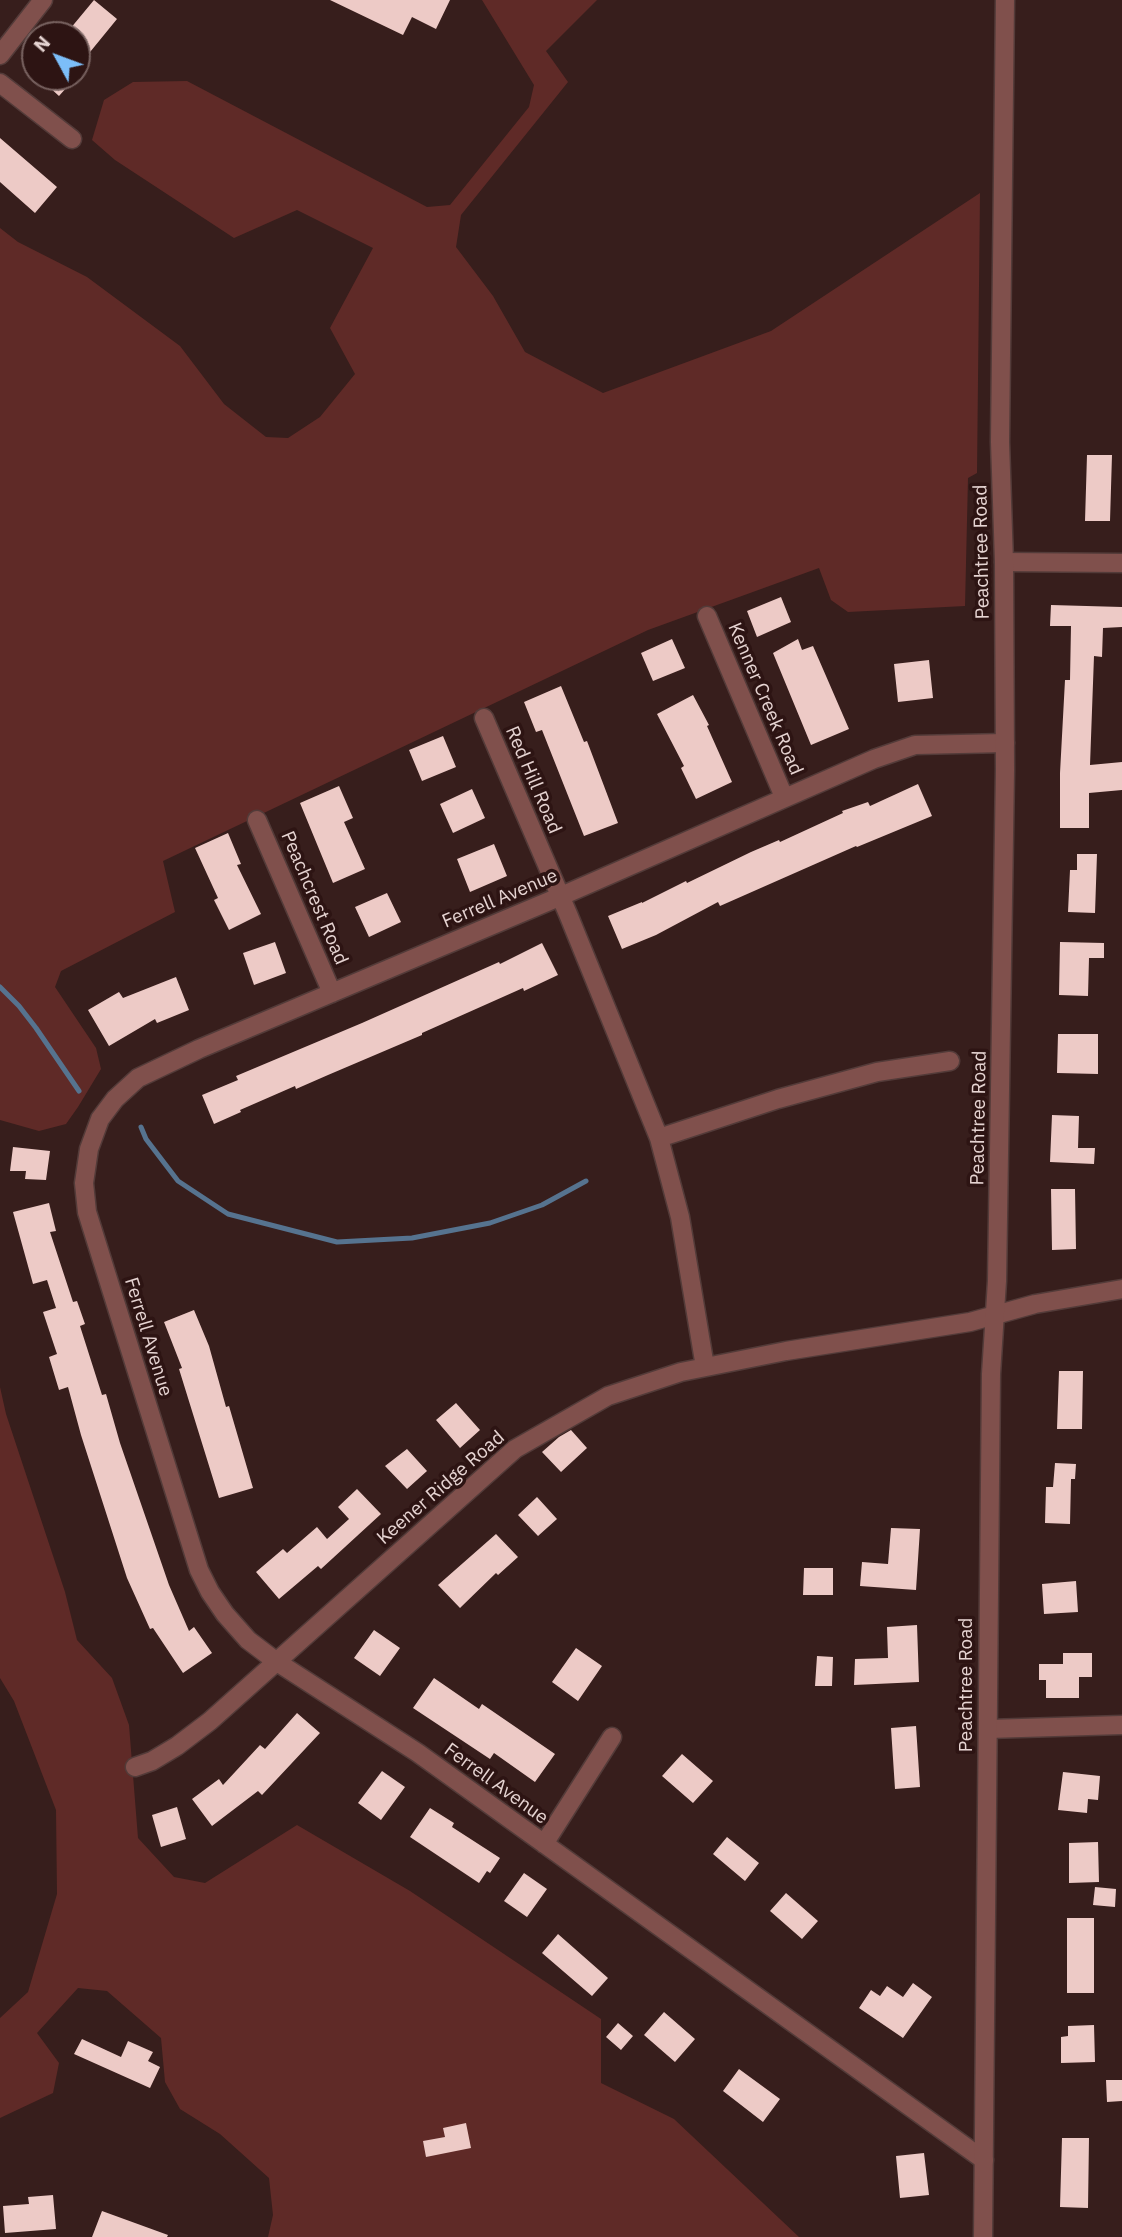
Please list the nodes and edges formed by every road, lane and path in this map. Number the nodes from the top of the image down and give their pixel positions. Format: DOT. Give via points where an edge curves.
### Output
graph roads {
  1 [pos="43,0"];
  2 [pos="1005,0"];
  3 [pos="0,55"];
  4 [pos="0,83"];
  5 [pos="72,139"];
  6 [pos="1004,562"];
  7 [pos="1122,563"];
  8 [pos="707,616"];
  9 [pos="484,718"];
  10 [pos="1004,743"];
  11 [pos="784,797"];
  12 [pos="257,820"];
  13 [pos="559,897"];
  14 [pos="332,993"];
  15 [pos="950,1061"];
  16 [pos="659,1138"];
  17 [pos="1122,1289"];
  18 [pos="996,1316"];
  19 [pos="705,1367"];
  20 [pos="277,1662"];
  21 [pos="1122,1725"];
  22 [pos="988,1730"];
  23 [pos="612,1737"];
  24 [pos="135,1767"];
  25 [pos="544,1844"];
  26 [pos="984,2160"];
  27 [pos="983,2237"];
  1 -- 3 [label="street"];
  2 -- 6 [label="street, Peachtree Road" via="1000,403"];
  4 -- 5 [label="street"];
  6 -- 7 [label="street"];
  6 -- 10 [label="street, Peachtree Road"];
  8 -- 11 [label="street, Kenner Creek Road"];
  9 -- 13 [label="street, Red Hill Road"];
  10 -- 11 [label="street, Ferrell Avenue" via="915,745"];
  10 -- 18 [label="street, Peachtree Road"];
  11 -- 13 [label="street, Ferrell Avenue"];
  12 -- 14 [label="street, Peachcrest Road"];
  13 -- 14 [label="street, Ferrell Avenue"];
  13 -- 16 [label="street, Red Hill Road"];
  14 -- 20 [label="street, Ferrell Avenue" via="138,1078 100,1119 84,1183 87,1212 199,1570 225,1614 248,1640"];
  15 -- 16 [label="street" via="877,1072"];
  16 -- 19 [label="street, Red Hill Road" via="680,1217"];
  17 -- 18 [label="street, Keener Ridge Road" via="1035,1304"];
  18 -- 19 [label="street, Keener Ridge Road"];
  18 -- 22 [label="street, Peachtree Road" via="991,1374"];
  19 -- 20 [label="street, Keener Ridge Road" via="608,1396 515,1449"];
  20 -- 24 [label="street, Keener Ridge Road" via="211,1721 177,1746"];
  20 -- 25 [label="street, Ferrell Avenue" via="418,1753"];
  21 -- 22 [label="street"];
  22 -- 26 [label="street, Peachtree Road"];
  23 -- 25 [label="street"];
  25 -- 26 [label="street, Ferrell Avenue"];
  26 -- 27 [label="street, Peachtree Road"];
}
